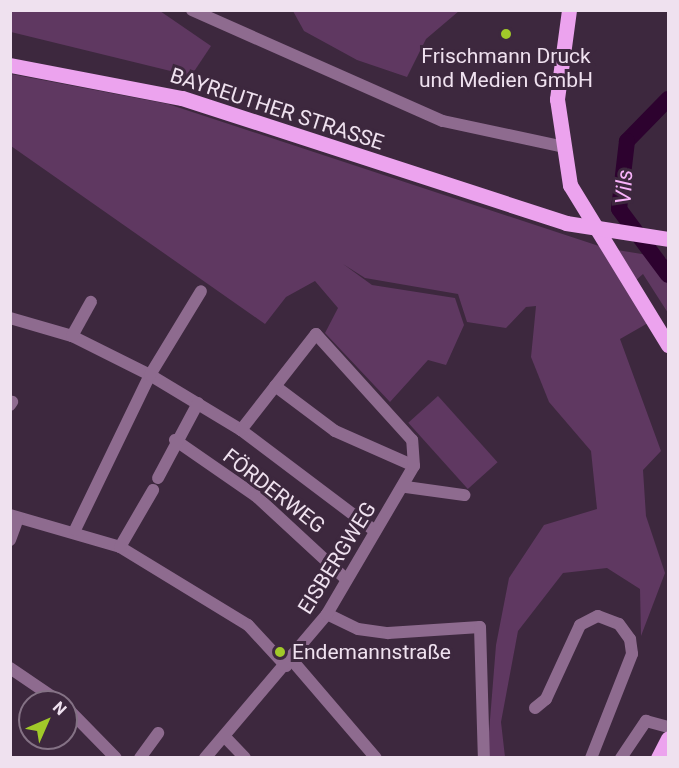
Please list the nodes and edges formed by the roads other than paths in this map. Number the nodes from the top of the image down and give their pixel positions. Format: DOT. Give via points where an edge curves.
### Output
graph roads {
  1 [pos="192,10"];
  2 [pos="569,10"];
  3 [pos="10,66"];
  4 [pos="560,146"];
  5 [pos="669,239"];
  6 [pos="201,291"];
  7 [pos="91,302"];
  8 [pos="10,318"];
  9 [pos="72,336"];
  10 [pos="669,345"];
  11 [pos="150,375"];
  12 [pos="275,386"];
  13 [pos="198,403"];
  14 [pos="241,430"];
  15 [pos="175,440"];
  16 [pos="414,466"];
  17 [pos="406,487"];
  18 [pos="465,495"];
  19 [pos="14,517"];
  20 [pos="75,530"];
  21 [pos="375,531"];
  22 [pos="10,540"];
  23 [pos="120,547"];
  24 [pos="345,578"];
  25 [pos="327,614"];
  26 [pos="289,663"];
  27 [pos="10,668"];
  28 [pos="42,690"];
  29 [pos="536,708"];
  30 [pos="78,720"];
  31 [pos="669,727"];
  32 [pos="158,733"];
  33 [pos="224,735"];
  34 [pos="669,738"];
  35 [pos="113,756"];
  36 [pos="140,758"];
  37 [pos="205,758"];
  38 [pos="245,758"];
  39 [pos="376,758"];
  40 [pos="484,758"];
  41 [pos="591,758"];
  42 [pos="621,758"];
  43 [pos="658,758"];
  1 -- 4 [label="street" via="443,121"];
  2 -- 4 [label="main road" via="558,71"];
  3 -- 5 [label="main road, BAYREUTHER STRASSE" via="182,98 566,223"];
  4 -- 10 [label="main road" via="570,184"];
  6 -- 11 [label="street"];
  7 -- 9 [label="street"];
  8 -- 9 [label="street"];
  9 -- 11 [label="street"];
  11 -- 13 [label="street"];
  11 -- 20 [label="street"];
  12 -- 14 [label="street"];
  12 -- 16 [label="street" via="335,431"];
  12 -- 16 [label="street, EISBERGWEG" via="316,333 412,440"];
  13 -- 14 [label="street"];
  13 -- 15 [label="street"];
  14 -- 21 [label="street"];
  15 -- 23 [label="street" via="156,484"];
  15 -- 24 [label="street, FÖRDERWEG" via="256,496"];
  16 -- 17 [label="street, EISBERGWEG"];
  17 -- 18 [label="street"];
  17 -- 21 [label="street, EISBERGWEG"];
  19 -- 20 [label="street"];
  19 -- 22 [label="street"];
  20 -- 23 [label="street"];
  21 -- 24 [label="street, EISBERGWEG"];
  23 -- 26 [label="street" via="248,624"];
  24 -- 25 [label="street, EISBERGWEG"];
  25 -- 26 [label="street, EISBERGWEG"];
  25 -- 40 [label="street" via="358,629 388,633 480,627"];
  26 -- 33 [label="street, EISBERGWEG"];
  26 -- 39 [label="street"];
  27 -- 28 [label="street"];
  29 -- 41 [label="street" via="546,699 580,625 598,616 619,624 630,639 632,654"];
  30 -- 35 [label="street"];
  31 -- 42 [label="street" via="646,721"];
  32 -- 36 [label="street"];
  33 -- 37 [label="street, EISBERGWEG"];
  33 -- 38 [label="street"];
  34 -- 43 [label="main road"];
}
